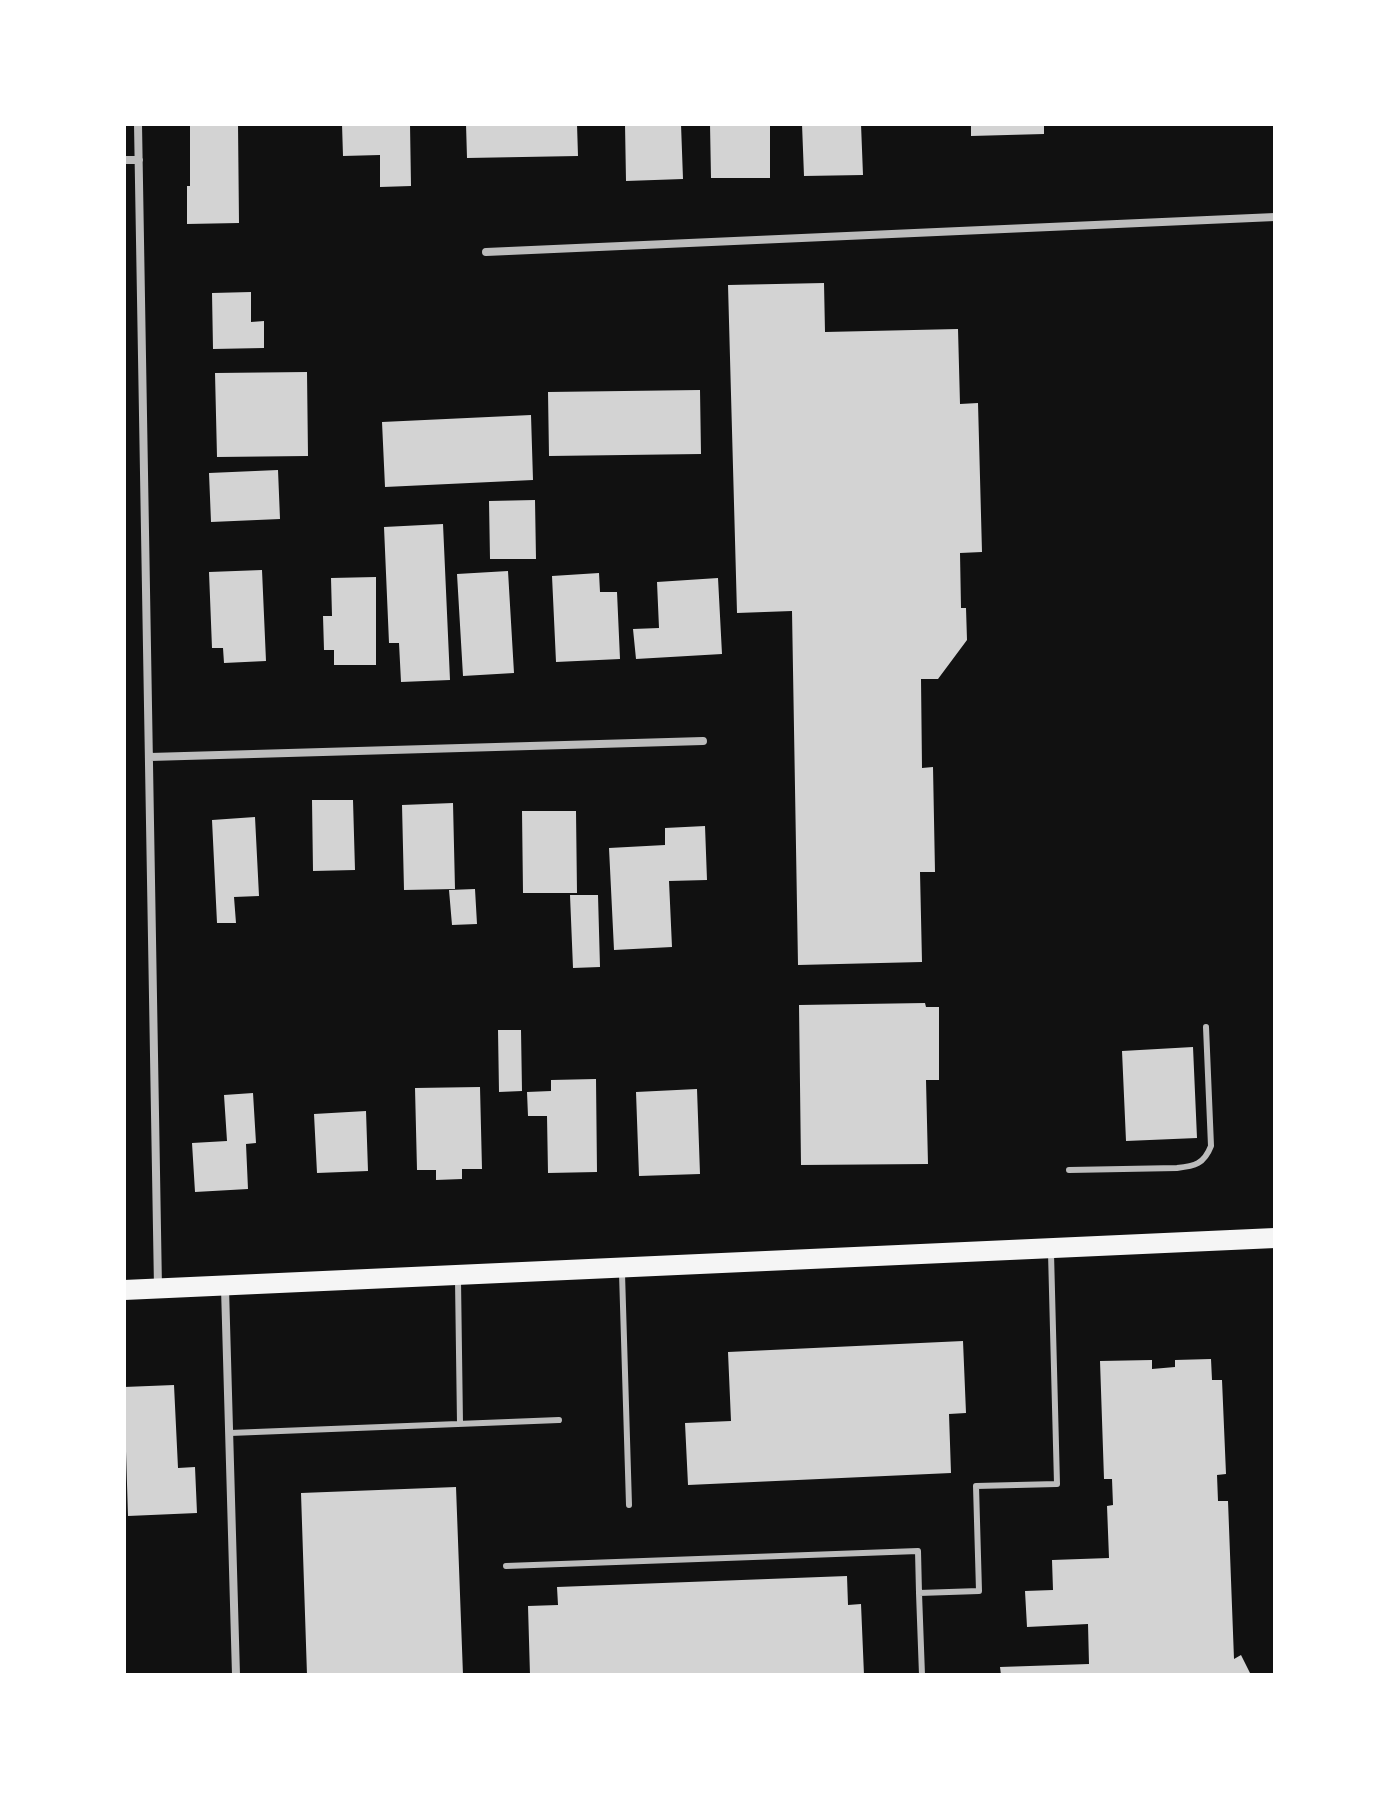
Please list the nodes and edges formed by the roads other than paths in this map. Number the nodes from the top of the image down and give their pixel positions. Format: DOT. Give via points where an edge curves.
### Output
graph roads {
  1 [pos="138,124"];
  2 [pos="124,160"];
  3 [pos="139,160"];
  4 [pos="1275,217"];
  5 [pos="486,252"];
  6 [pos="703,741"];
  7 [pos="150,757"];
  8 [pos="1206,1027"];
  9 [pos="1069,1170"];
  10 [pos="1275,1238"];
  11 [pos="1051,1249"];
  12 [pos="622,1269"];
  13 [pos="458,1276"];
  14 [pos="225,1287"];
  15 [pos="158,1289"];
  16 [pos="124,1290"];
  17 [pos="559,1420"];
  18 [pos="460,1424"];
  19 [pos="230,1433"];
  20 [pos="629,1505"];
  21 [pos="506,1566"];
  22 [pos="919,1593"];
  23 [pos="236,1675"];
  24 [pos="922,1675"];
  1 -- 3 [label="street"];
  2 -- 3 [label="street"];
  3 -- 7 [label="street"];
  4 -- 5 [label="street"];
  6 -- 7 [label="street"];
  7 -- 15 [label="street"];
  8 -- 9 [label="lane" via="1211,1146 1206,1160 1193,1167"];
  10 -- 11 [label="main road"];
  11 -- 12 [label="main road"];
  11 -- 22 [label="lane" via="1057,1484 976,1486 979,1591"];
  12 -- 13 [label="main road"];
  12 -- 20 [label="lane"];
  13 -- 14 [label="main road"];
  13 -- 18 [label="lane"];
  14 -- 15 [label="main road"];
  14 -- 19 [label="street"];
  15 -- 16 [label="main road"];
  17 -- 18 [label="lane"];
  18 -- 19 [label="lane"];
  19 -- 23 [label="street"];
  21 -- 22 [label="lane" via="918,1551"];
  22 -- 24 [label="lane"];
}
